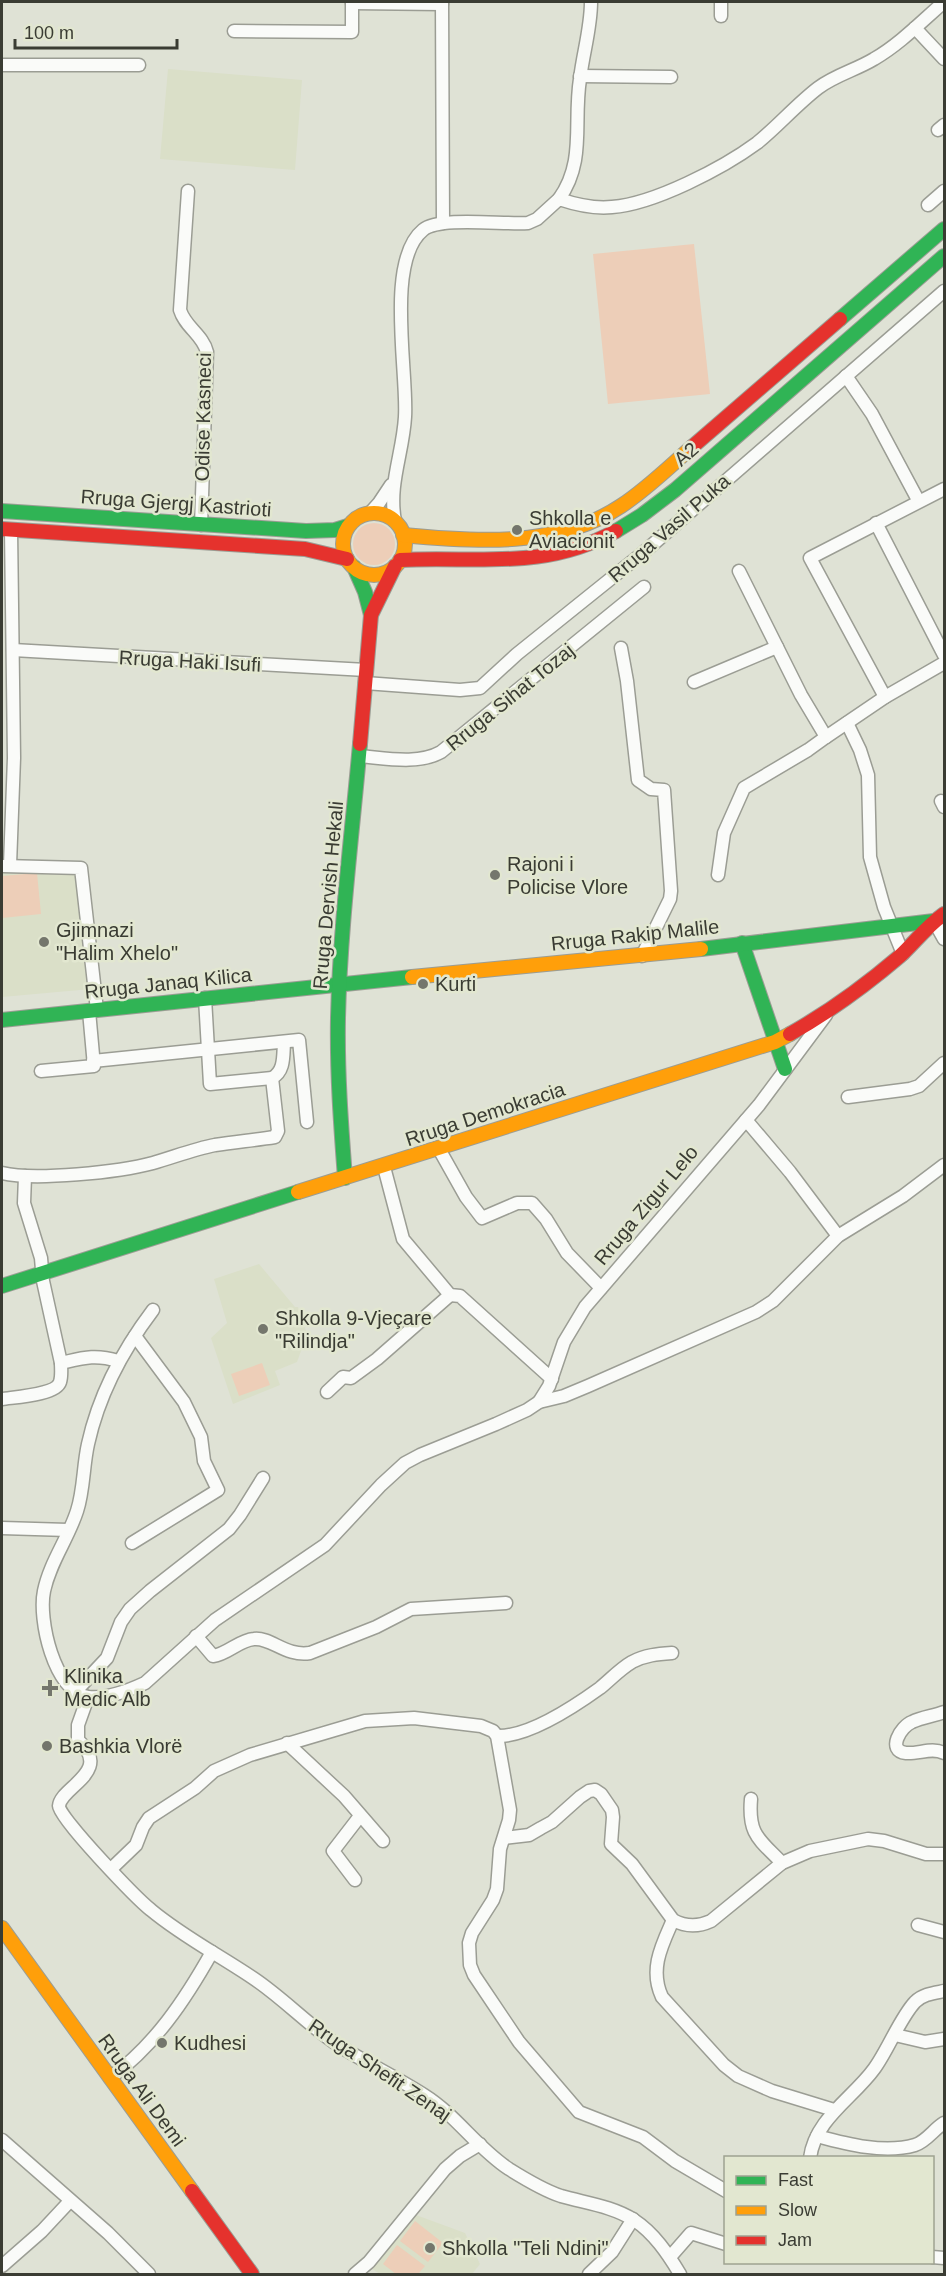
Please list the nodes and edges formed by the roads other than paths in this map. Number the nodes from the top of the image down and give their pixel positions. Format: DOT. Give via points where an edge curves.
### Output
graph roads {
  1 [pos="352,2"];
  2 [pos="591,2"];
  3 [pos="721,2"];
  4 [pos="944,2"];
  5 [pos="442,3"];
  6 [pos="721,16"];
  7 [pos="915,28"];
  8 [pos="234,31"];
  9 [pos="945,59"];
  10 [pos="2,65"];
  11 [pos="139,65"];
  12 [pos="580,76"];
  13 [pos="672,77"];
  14 [pos="188,191"];
  15 [pos="945,191"];
  16 [pos="559,199"];
  17 [pos="928,205"];
  18 [pos="443,223"];
  19 [pos="945,229"];
  20 [pos="945,255"];
  21 [pos="945,291"];
  22 [pos="850,381"];
  23 [pos="394,478"];
  24 [pos="945,489"];
  25 [pos="918,501"];
  26 [pos="2,511"];
  27 [pos="370,513"];
  28 [pos="395,521"];
  29 [pos="876,523"];
  30 [pos="201,525"];
  31 [pos="348,526"];
  32 [pos="6,530"];
  33 [pos="403,535"];
  34 [pos="350,563"];
  35 [pos="398,563"];
  36 [pos="739,571"];
  37 [pos="644,587"];
  38 [pos="371,615"];
  39 [pos="7,624"];
  40 [pos="777,647"];
  41 [pos="621,648"];
  42 [pos="13,650"];
  43 [pos="945,655"];
  44 [pos="945,663"];
  45 [pos="366,676"];
  46 [pos="694,682"];
  47 [pos="885,697"];
  48 [pos="847,723"];
  49 [pos="826,736"];
  50 [pos="359,756"];
  51 [pos="8,759"];
  52 [pos="6,866"];
  53 [pos="718,874"];
  54 [pos="939,917"];
  55 [pos="891,926"];
  56 [pos="945,939"];
  57 [pos="742,943"];
  58 [pos="903,954"];
  59 [pos="642,956"];
  60 [pos="339,984"];
  61 [pos="205,998"];
  62 [pos="831,1009"];
  63 [pos="93,1010"];
  64 [pos="2,1020"];
  65 [pos="285,1042"];
  66 [pos="775,1042"];
  67 [pos="208,1049"];
  68 [pos="93,1061"];
  69 [pos="945,1063"];
  70 [pos="785,1069"];
  71 [pos="41,1071"];
  72 [pos="272,1078"];
  73 [pos="848,1096"];
  74 [pos="746,1120"];
  75 [pos="308,1122"];
  76 [pos="439,1149"];
  77 [pos="945,1165"];
  78 [pos="384,1167"];
  79 [pos="2,1173"];
  80 [pos="25,1176"];
  81 [pos="345,1178"];
  82 [pos="838,1236"];
  83 [pos="43,1272"];
  84 [pos="2,1286"];
  85 [pos="601,1288"];
  86 [pos="450,1295"];
  87 [pos="153,1310"];
  88 [pos="135,1336"];
  89 [pos="61,1362"];
  90 [pos="118,1362"];
  91 [pos="552,1379"];
  92 [pos="327,1392"];
  93 [pos="2,1399"];
  94 [pos="539,1402"];
  95 [pos="263,1478"];
  96 [pos="2,1528"];
  97 [pos="68,1530"];
  98 [pos="132,1543"];
  99 [pos="506,1603"];
  100 [pos="196,1636"];
  101 [pos="672,1653"];
  102 [pos="82,1694"];
  103 [pos="945,1712"];
  104 [pos="497,1736"];
  105 [pos="287,1743"];
  106 [pos="945,1754"];
  107 [pos="751,1798"];
  108 [pos="360,1816"];
  109 [pos="504,1838"];
  110 [pos="383,1841"];
  111 [pos="945,1854"];
  112 [pos="782,1863"];
  113 [pos="111,1869"];
  114 [pos="355,1880"];
  115 [pos="673,1920"];
  116 [pos="918,1925"];
  117 [pos="2,1928"];
  118 [pos="945,1932"];
  119 [pos="212,1952"];
  120 [pos="945,1991"];
  121 [pos="895,2035"];
  122 [pos="945,2039"];
  123 [pos="110,2078"];
  124 [pos="834,2110"];
  125 [pos="945,2123"];
  126 [pos="817,2136"];
  127 [pos="2,2140"];
  128 [pos="480,2144"];
  129 [pos="810,2156"];
  130 [pos="724,2190"];
  131 [pos="70,2201"];
  132 [pos="633,2219"];
  133 [pos="724,2243"];
  134 [pos="670,2257"];
  135 [pos="2,2266"];
  136 [pos="149,2274"];
  137 [pos="252,2274"];
  138 [pos="355,2274"];
  139 [pos="589,2274"];
  140 [pos="680,2274"];
  1 -- 5 [label="street"];
  1 -- 8 [label="street" via="352,32"];
  2 -- 12 [label="street"];
  3 -- 6 [label="street"];
  4 -- 7 [label="street"];
  5 -- 18 [label="street"];
  7 -- 9 [label="street"];
  7 -- 16 [label="street" via="874,59 817,88 757,143 711,171 633,204 592,207"];
  10 -- 11 [label="street"];
  12 -- 13 [label="street"];
  12 -- 16 [label="street" via="576,164"];
  14 -- 30 [label="street, Odise Kasneci" via="180,310 207,352"];
  15 -- 17 [label="street"];
  16 -- 18 [label="street" via="528,223"];
  18 -- 23 [label="street" via="424,229 418,236 404,275 400,324 405,420"];
  19 -- 33 [label="main road, A2" via="619,508 570,529 527,539"];
  20 -- 35 [label="main road, A2" via="675,490 628,525 576,549 549,556"];
  21 -- 22 [label="street, Rruga Vasil Puka"];
  22 -- 25 [label="street"];
  22 -- 45 [label="street, Rruga Vasil Puka" via="480,688 460,690"];
  23 -- 27 [label="street"];
  23 -- 28 [label="street"];
  24 -- 25 [label="street"];
  25 -- 29 [label="street"];
  26 -- 30 [label="main road, Rruga Gjergj Kastrioti"];
  27 -- 28 [label="main road"];
  27 -- 31 [label="main road"];
  28 -- 33 [label="main road"];
  29 -- 43 [label="street"];
  29 -- 47 [label="street" via="810,558"];
  30 -- 31 [label="main road, Rruga Gjergj Kastrioti" via="306,531"];
  31 -- 34 [label="main road" via="343,542"];
  32 -- 34 [label="main road, Rruga Gjergj Kastrioti" via="305,549"];
  32 -- 39 [label="street"];
  33 -- 35 [label="main road" via="404,548"];
  34 -- 35 [label="main road" via="375,575"];
  34 -- 38 [label="main road, Rruga Dervish Hekali" via="365,592"];
  35 -- 38 [label="main road, Rruga Dervish Hekali"];
  36 -- 40 [label="street"];
  37 -- 50 [label="street, Rruga Sihat Tozaj" via="441,753 420,759"];
  38 -- 45 [label="main road, Rruga Dervish Hekali"];
  39 -- 42 [label="street"];
  40 -- 46 [label="street"];
  40 -- 49 [label="street"];
  41 -- 59 [label="street" via="636,774 642,785 664,790 669,852 670,899"];
  42 -- 45 [label="street, Rruga Haki Isufi"];
  42 -- 51 [label="street"];
  44 -- 47 [label="street"];
  45 -- 50 [label="main road, Rruga Dervish Hekali"];
  47 -- 48 [label="street"];
  48 -- 49 [label="street"];
  48 -- 55 [label="street" via="868,775 870,857"];
  49 -- 53 [label="street" via="744,788 724,833"];
  50 -- 60 [label="main road, Rruga Dervish Hekali"];
  51 -- 52 [label="street"];
  52 -- 63 [label="street" via="81,868"];
  54 -- 55 [label="main road, Rruga Rakip Malile"];
  54 -- 56 [label="street"];
  54 -- 58 [label="main road, Rruga Demokracia"];
  55 -- 57 [label="main road, Rruga Rakip Malile"];
  55 -- 58 [label="street"];
  57 -- 59 [label="main road, Rruga Rakip Malile"];
  57 -- 66 [label="main road"];
  58 -- 62 [label="main road, Rruga Demokracia"];
  59 -- 60 [label="main road, Rruga Rakip Malile"];
  60 -- 61 [label="main road, Rruga Janaq Kilica"];
  60 -- 81 [label="main road, Rruga Dervish Hekali" via="337,1061"];
  61 -- 63 [label="main road, Rruga Janaq Kilica"];
  61 -- 67 [label="street"];
  62 -- 66 [label="main road, Rruga Demokracia"];
  62 -- 70 [label="street, Rruga Zigur Lelo"];
  63 -- 64 [label="main road, Rruga Janaq Kilica"];
  63 -- 68 [label="street"];
  65 -- 67 [label="street"];
  65 -- 72 [label="street" via="281,1070"];
  65 -- 75 [label="street" via="299,1040"];
  66 -- 70 [label="main road"];
  66 -- 76 [label="main road, Rruga Demokracia"];
  67 -- 68 [label="street"];
  67 -- 72 [label="street" via="210,1084"];
  68 -- 71 [label="street" via="94,1066"];
  69 -- 73 [label="street" via="919,1086"];
  70 -- 74 [label="street, Rruga Zigur Lelo"];
  72 -- 80 [label="street" via="278,1131 275,1137 215,1145 126,1168"];
  74 -- 82 [label="street"];
  74 -- 85 [label="street, Rruga Zigur Lelo"];
  76 -- 78 [label="main road, Rruga Demokracia"];
  76 -- 85 [label="street" via="482,1218 517,1203 532,1203 567,1253"];
  77 -- 82 [label="street"];
  78 -- 81 [label="main road, Rruga Demokracia"];
  78 -- 86 [label="street" via="403,1239"];
  79 -- 80 [label="street"];
  80 -- 83 [label="street" via="24,1203"];
  81 -- 83 [label="main road, Rruga Demokracia"];
  82 -- 94 [label="street" via="756,1312 564,1396"];
  83 -- 84 [label="main road, Rruga Demokracia"];
  83 -- 89 [label="street"];
  85 -- 91 [label="street, Rruga Zigur Lelo" via="574,1323"];
  86 -- 91 [label="street" via="460,1296"];
  86 -- 92 [label="street" via="378,1359 351,1378 343,1377"];
  87 -- 88 [label="street"];
  88 -- 90 [label="street"];
  88 -- 98 [label="street" via="184,1402 201,1437 204,1461 218,1490"];
  89 -- 90 [label="street" via="88,1356"];
  89 -- 93 [label="street" via="58,1386"];
  90 -- 97 [label="street" via="97,1409 77,1512"];
  91 -- 94 [label="street, Rruga Zigur Lelo"];
  94 -- 100 [label="street" via="405,1463 326,1545"];
  95 -- 102 [label="street" via="229,1529 130,1610 107,1658"];
  96 -- 97 [label="street"];
  97 -- 102 [label="street" via="44,1591 43,1622 57,1666 67,1683"];
  99 -- 100 [label="street" via="411,1609 310,1653 293,1653 252,1639 213,1656"];
  100 -- 102 [label="street" via="145,1683 104,1696"];
  101 -- 104 [label="street" via="633,1661 590,1695 544,1722"];
  102 -- 113 [label="street, Rruga Shefit Zenaj" via="78,1740 88,1748 90,1763 59,1807 64,1818"];
  103 -- 106 [label="street" via="911,1722 899,1732 896,1743 904,1752 937,1750"];
  104 -- 105 [label="street" via="481,1726 414,1718 365,1721"];
  104 -- 109 [label="street" via="510,1810"];
  105 -- 108 [label="street"];
  105 -- 113 [label="street" via="214,1771 159,1810 143,1827 136,1845"];
  107 -- 112 [label="street" via="752,1830"];
  108 -- 110 [label="street"];
  108 -- 114 [label="street" via="333,1851"];
  109 -- 115 [label="street" via="529,1835 595,1790 612,1810 611,1844 632,1864"];
  109 -- 130 [label="street" via="497,1889 469,1943 470,1965 481,1985 519,2042 579,2112 643,2137"];
  111 -- 112 [label="street" via="926,1854 868,1839 810,1851"];
  112 -- 115 [label="street" via="711,1921 691,1926"];
  113 -- 119 [label="street, Rruga Shefit Zenaj" via="149,1909"];
  115 -- 124 [label="street" via="657,1960 655,1974 662,1996 738,2076"];
  116 -- 118 [label="street"];
  117 -- 123 [label="main road, Rruga Ali Demi"];
  119 -- 123 [label="street" via="166,2024"];
  119 -- 128 [label="street, Rruga Shefit Zenaj" via="256,1980 338,2045 434,2102"];
  120 -- 121 [label="street" via="915,2002"];
  121 -- 122 [label="street" via="925,2042"];
  121 -- 124 [label="street" via="872,2072"];
  123 -- 137 [label="main road, Rruga Ali Demi"];
  124 -- 126 [label="street"];
  125 -- 126 [label="street" via="922,2142 908,2146 865,2146"];
  126 -- 129 [label="street"];
  127 -- 131 [label="street"];
  128 -- 132 [label="street, Rruga Shefit Zenaj" via="494,2158 540,2187"];
  128 -- 138 [label="street" via="445,2169"];
  131 -- 135 [label="street"];
  131 -- 136 [label="street"];
  132 -- 134 [label="street, Rruga Shefit Zenaj"];
  132 -- 139 [label="street" via="612,2252"];
  133 -- 134 [label="street" via="691,2233"];
  134 -- 140 [label="street, Rruga Shefit Zenaj"];
}
